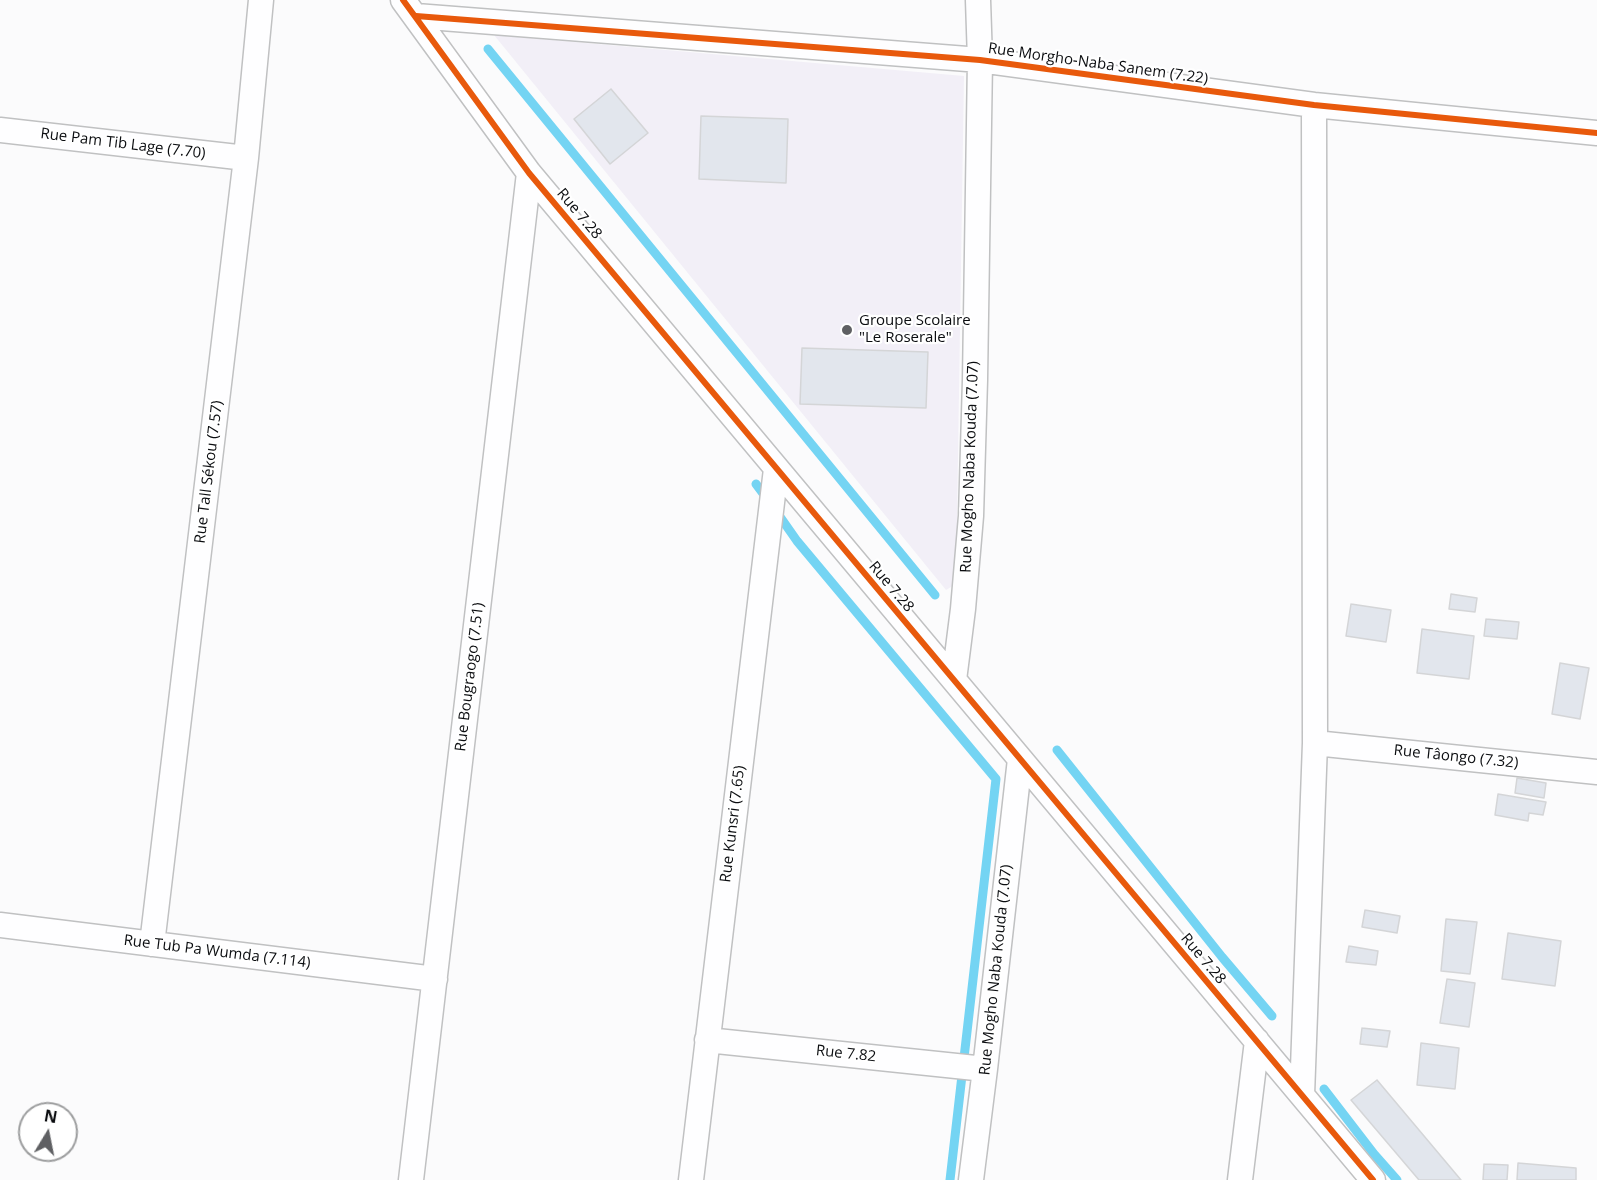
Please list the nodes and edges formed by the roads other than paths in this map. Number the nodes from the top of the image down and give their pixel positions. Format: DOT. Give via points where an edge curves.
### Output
graph roads {
  1 [pos="261,0"];
  2 [pos="978,0"];
  3 [pos="409,8"];
  4 [pos="980,60"];
  5 [pos="1314,105"];
  6 [pos="0,130"];
  7 [pos="1597,133"];
  8 [pos="246,158"];
  9 [pos="529,173"];
  10 [pos="776,469"];
  11 [pos="954,680"];
  12 [pos="1315,742"];
  13 [pos="1020,759"];
  14 [pos="1597,772"];
  15 [pos="0,925"];
  16 [pos="152,944"];
  17 [pos="435,978"];
  18 [pos="707,1040"];
  19 [pos="1257,1041"];
  20 [pos="985,1069"];
  21 [pos="1302,1095"];
  22 [pos="411,1180"];
  23 [pos="691,1180"];
  24 [pos="971,1180"];
  25 [pos="1240,1180"];
  26 [pos="1373,1180"];
  1 -- 8 [label="street, Rue Tall Sékou (7.57)"];
  2 -- 4 [label="street, Rue Mogho Naba Kouda (7.07)"];
  3 -- 4 [label="street, Rue Morgho-Naba Sanem (7.22)"];
  3 -- 9 [label="street, Rue 7.28"];
  4 -- 5 [label="street, Rue Morgho-Naba Sanem (7.22)"];
  4 -- 11 [label="street, Rue Mogho Naba Kouda (7.07)" via="970,516"];
  5 -- 7 [label="street, Rue Morgho-Naba Sanem (7.22)"];
  5 -- 12 [label="street"];
  6 -- 8 [label="street, Rue Pam Tib Lage (7.70)"];
  8 -- 16 [label="street, Rue Tall Sékou (7.57)"];
  9 -- 10 [label="street, Rue 7.28"];
  9 -- 17 [label="street, Rue Bougraogo (7.51)"];
  10 -- 11 [label="street, Rue 7.28"];
  10 -- 18 [label="street, Rue Kunsri (7.65)"];
  11 -- 13 [label="street, Rue 7.28"];
  12 -- 14 [label="street, Rue Tâongo (7.32)"];
  12 -- 21 [label="street"];
  13 -- 19 [label="street, Rue 7.28"];
  13 -- 20 [label="street, Rue Mogho Naba Kouda (7.07)"];
  15 -- 16 [label="street, Rue Tub Pa Wumda (7.114)"];
  16 -- 17 [label="street, Rue Tub Pa Wumda (7.114)"];
  17 -- 22 [label="street, Rue Bougraogo (7.51)"];
  18 -- 20 [label="street, Rue 7.82"];
  18 -- 23 [label="street, Rue Kunsri (7.65)"];
  19 -- 21 [label="street, Rue 7.28"];
  19 -- 25 [label="street"];
  20 -- 24 [label="street, Rue Mogho Naba Kouda (7.07)"];
  21 -- 26 [label="street, Rue 7.28"];
}
